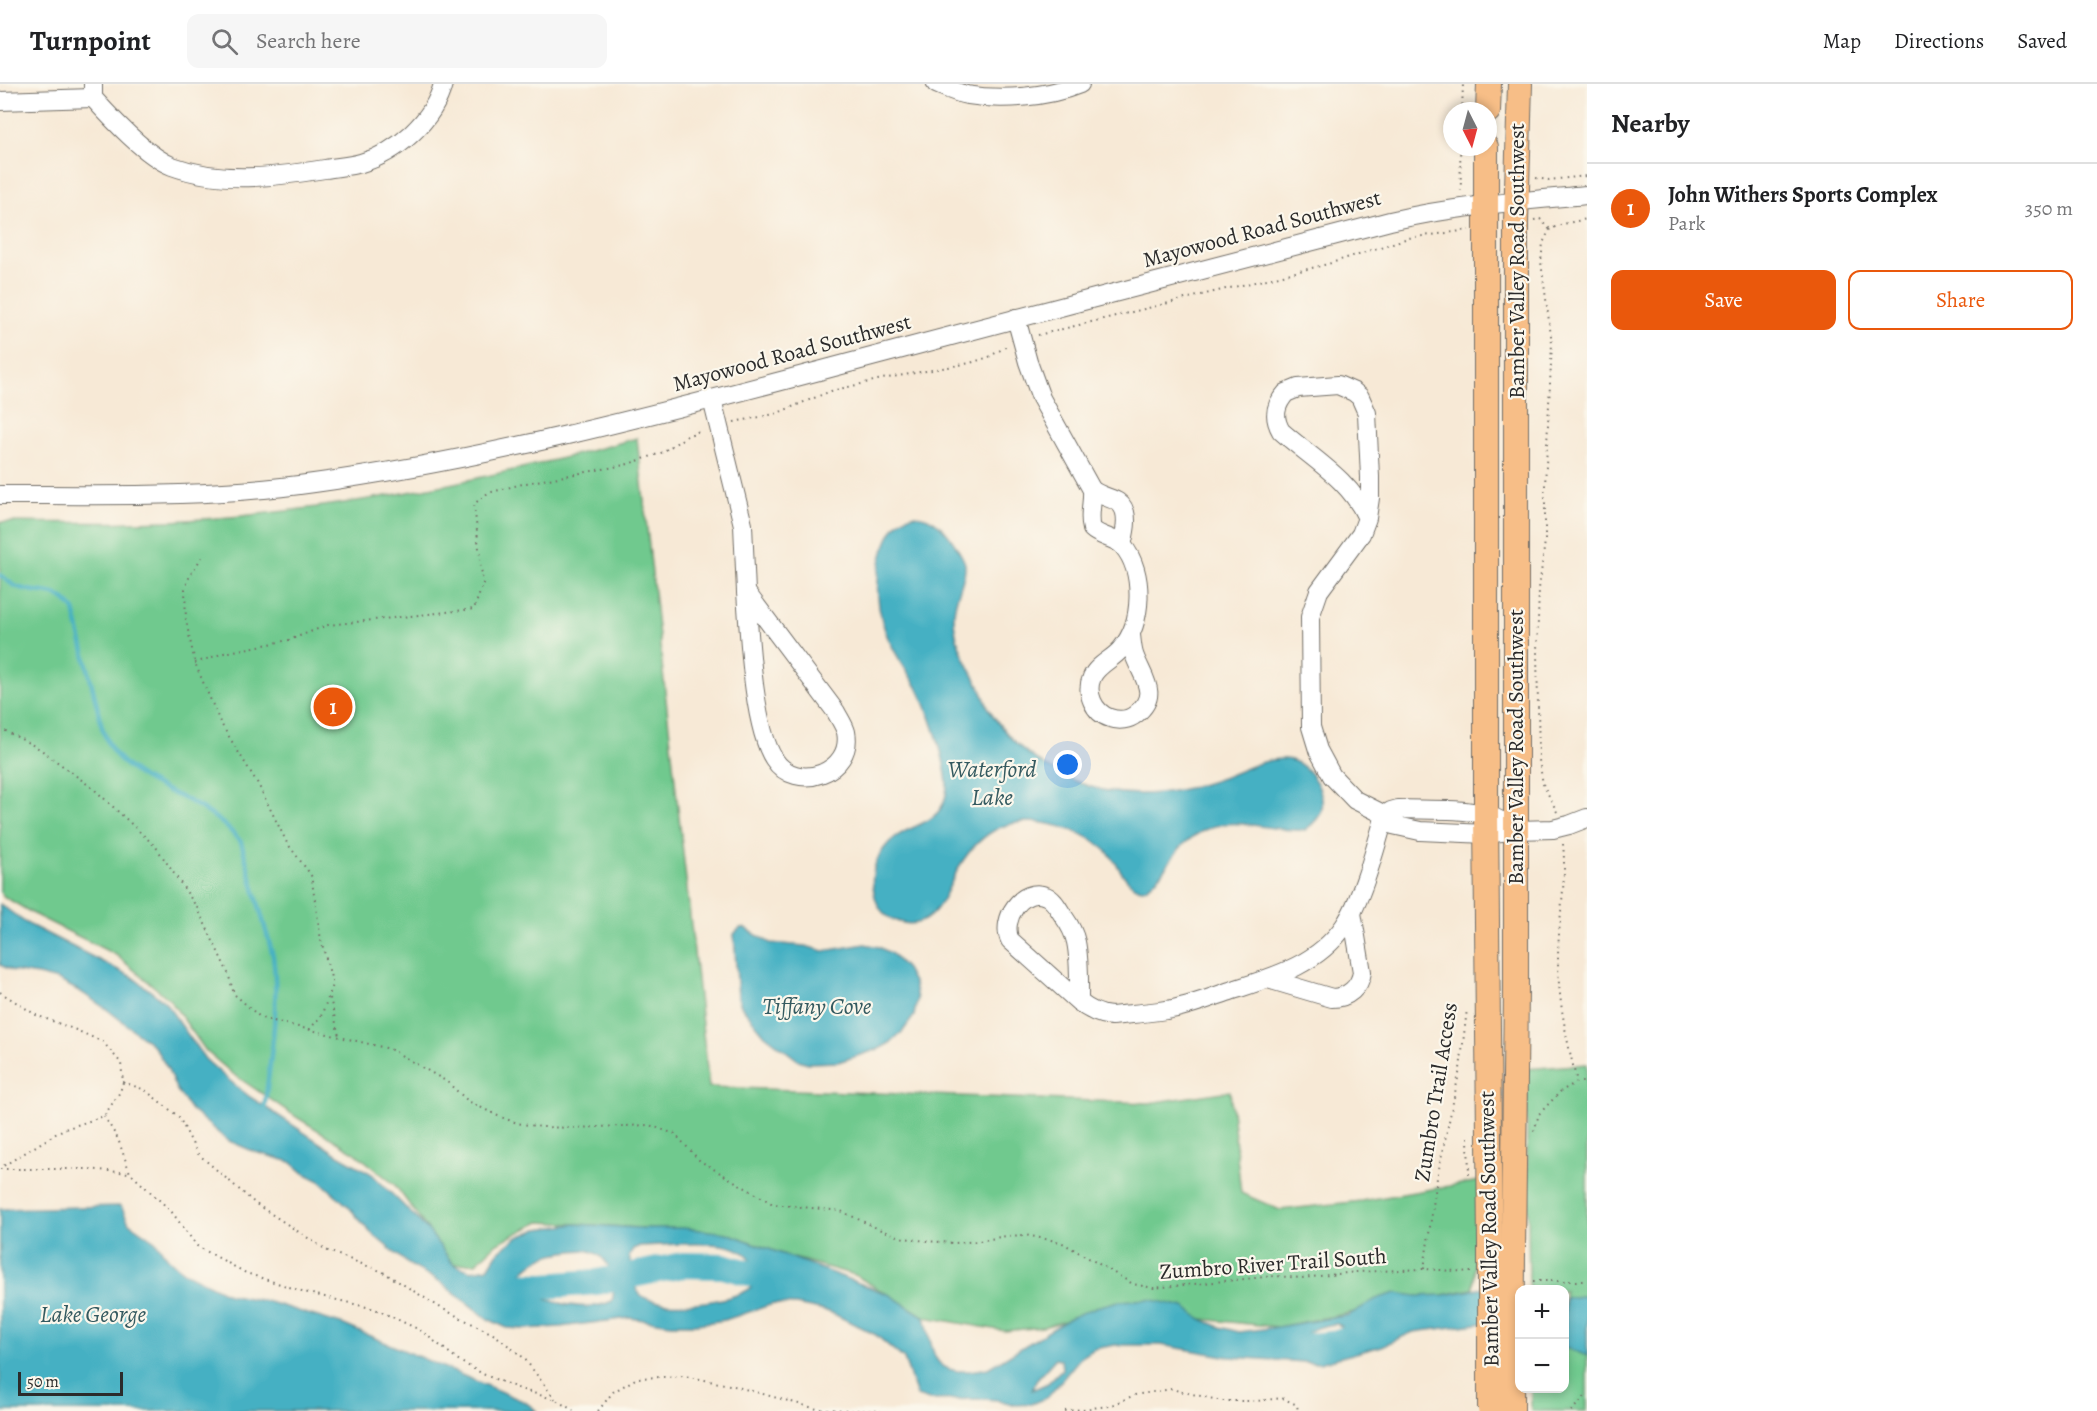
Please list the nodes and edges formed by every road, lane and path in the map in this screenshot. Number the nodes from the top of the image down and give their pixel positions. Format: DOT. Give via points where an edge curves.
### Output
graph roads {
  1 [pos="443,84"];
  2 [pos="936,84"];
  3 [pos="1080,84"];
  4 [pos="1463,84"];
  5 [pos="1489,84"];
  6 [pos="1520,84"];
  7 [pos="93,91"];
  8 [pos="0,101"];
  9 [pos="1462,102"];
  10 [pos="1488,102"];
  11 [pos="1460,156"];
  12 [pos="1486,156"];
  13 [pos="1587,176"];
  14 [pos="1534,178"];
  15 [pos="1461,191"];
  16 [pos="1587,195"];
  17 [pos="1517,201"];
  18 [pos="1486,205"];
  19 [pos="1540,219"];
  20 [pos="1587,219"];
  21 [pos="1550,229"];
  22 [pos="1466,230"];
  23 [pos="1017,318"];
  24 [pos="1022,340"];
  25 [pos="712,399"];
  26 [pos="718,424"];
  27 [pos="1092,490"];
  28 [pos="0,495"];
  29 [pos="1367,518"];
  30 [pos="1122,545"];
  31 [pos="202,557"];
  32 [pos="746,592"];
  33 [pos="1131,635"];
  34 [pos="195,663"];
  35 [pos="0,728"];
  36 [pos="1385,815"];
  37 [pos="1587,818"];
  38 [pos="1486,824"];
  39 [pos="1561,827"];
  40 [pos="1516,830"];
  41 [pos="1352,913"];
  42 [pos="1268,979"];
  43 [pos="0,992"];
  44 [pos="330,997"];
  45 [pos="1079,1002"];
  46 [pos="1467,1004"];
  47 [pos="309,1030"];
  48 [pos="339,1036"];
  49 [pos="123,1082"];
  50 [pos="1577,1082"];
  51 [pos="1587,1083"];
  52 [pos="104,1116"];
  53 [pos="1534,1133"];
  54 [pos="0,1169"];
  55 [pos="130,1173"];
  56 [pos="1501,1250"];
  57 [pos="1424,1269"];
  58 [pos="1587,1395"];
  59 [pos="556,1400"];
  60 [pos="1497,1410"];
  61 [pos="573,1411"];
  62 [pos="598,1411"];
  63 [pos="881,1411"];
  64 [pos="1065,1411"];
  65 [pos="1298,1411"];
  66 [pos="1571,1411"];
  1 -- 7 [label="street" via="423,124 398,145 363,163 298,174 240,177 210,176 170,165 120,128"];
  2 -- 3 [label="street" via="967,95 1013,97 1062,91"];
  4 -- 9 [label="path"];
  5 -- 10 [label="main road, Bamber Valley Road Southwest"];
  6 -- 17 [label="main road, Bamber Valley Road Southwest"];
  7 -- 8 [label="street"];
  11 -- 15 [label="path"];
  12 -- 18 [label="main road, Bamber Valley Road Southwest"];
  13 -- 14 [label="path"];
  16 -- 17 [label="street, Mayowood Road Southwest"];
  17 -- 18 [label="street, Mayowood Road Southwest"];
  17 -- 40 [label="main road, Bamber Valley Road Southwest"];
  18 -- 23 [label="street, Mayowood Road Southwest" via="1390,221"];
  18 -- 38 [label="main road, Bamber Valley Road Southwest"];
  19 -- 21 [label="path"];
  20 -- 21 [label="path"];
  21 -- 39 [label="path" via="1543,243 1541,262 1552,343 1537,651 1539,760 1543,784 1556,807"];
  22 -- 24 [label="path" via="1408,238 1328,264"];
  23 -- 24 [label="street"];
  23 -- 25 [label="street, Mayowood Road Southwest"];
  24 -- 26 [label="path" via="970,363 831,391 775,414"];
  24 -- 27 [label="street" via="1041,398"];
  25 -- 26 [label="street"];
  25 -- 28 [label="street, Mayowood Road Southwest" via="518,447 312,484 225,493"];
  26 -- 32 [label="street" via="745,536"];
  26 -- 34 [label="path" via="687,436 661,453 624,465 488,493 474,504 483,584 474,609 328,625 289,640"];
  27 -- 30 [label="street" via="1092,529"];
  27 -- 30 [label="street" via="1119,502 1123,509 1126,520"];
  29 -- 29 [label="street" via="1341,481 1281,431 1276,412 1286,393 1330,385 1345,387 1359,397 1367,414"];
  29 -- 36 [label="street" via="1361,534 1326,579 1313,606 1311,727 1332,776 1355,800"];
  30 -- 33 [label="street" via="1138,580"];
  31 -- 34 [label="path" via="185,589 186,621"];
  32 -- 32 [label="street" via="758,703 770,752 781,768 795,775 821,775 842,755 846,731"];
  34 -- 44 [label="path" via="220,722 258,784 287,843 311,875 333,985"];
  35 -- 47 [label="path, Zumbro River Trail South" via="40,749 95,790 156,847 198,909 234,994 261,1018"];
  36 -- 38 [label="street" via="1398,827 1420,831"];
  36 -- 41 [label="street"];
  37 -- 39 [label="street"];
  38 -- 40 [label="street"];
  38 -- 56 [label="main road, Bamber Valley Road Southwest"];
  39 -- 40 [label="street"];
  39 -- 50 [label="path" via="1565,884 1559,994"];
  40 -- 56 [label="main road, Bamber Valley Road Southwest"];
  41 -- 42 [label="street" via="1333,939 1313,957"];
  41 -- 42 [label="street" via="1362,972 1352,991 1332,998"];
  42 -- 45 [label="street" via="1167,1010 1103,1016"];
  43 -- 49 [label="path" via="36,1015 103,1042 121,1063"];
  44 -- 47 [label="path"];
  44 -- 48 [label="path"];
  45 -- 45 [label="street" via="1007,934 1009,916 1030,896 1051,899 1070,926 1076,942"];
  46 -- 57 [label="path, Zumbro Trail Access" via="1460,1069 1437,1178"];
  47 -- 48 [label="path, Zumbro River Trail South"];
  48 -- 57 [label="path, Zumbro River Trail South" via="390,1049 446,1081 468,1101 517,1123 575,1128 649,1125 675,1134 700,1161 773,1204 842,1211 904,1238 955,1243 1025,1235 1061,1242 1133,1284 1154,1288 1246,1278"];
  49 -- 52 [label="path"];
  49 -- 59 [label="path" via="145,1090 178,1117 197,1153 256,1204 328,1251 383,1272 495,1335 524,1358"];
  50 -- 51 [label="path"];
  50 -- 53 [label="path" via="1561,1091 1539,1114"];
  52 -- 54 [label="path" via="62,1130"];
  52 -- 55 [label="path" via="118,1139"];
  54 -- 55 [label="path"];
  55 -- 59 [label="path" via="171,1211 197,1246 246,1273 308,1293 375,1308 420,1330 485,1375"];
  56 -- 60 [label="main road, Bamber Valley Road Southwest, bridge"];
  58 -- 66 [label="path"];
  59 -- 61 [label="path"];
  62 -- 63 [label="path" via="613,1392 637,1378 685,1376 817,1409"];
  64 -- 65 [label="path" via="1109,1406 1135,1395 1171,1389 1222,1401 1282,1398 1297,1406"];
}
